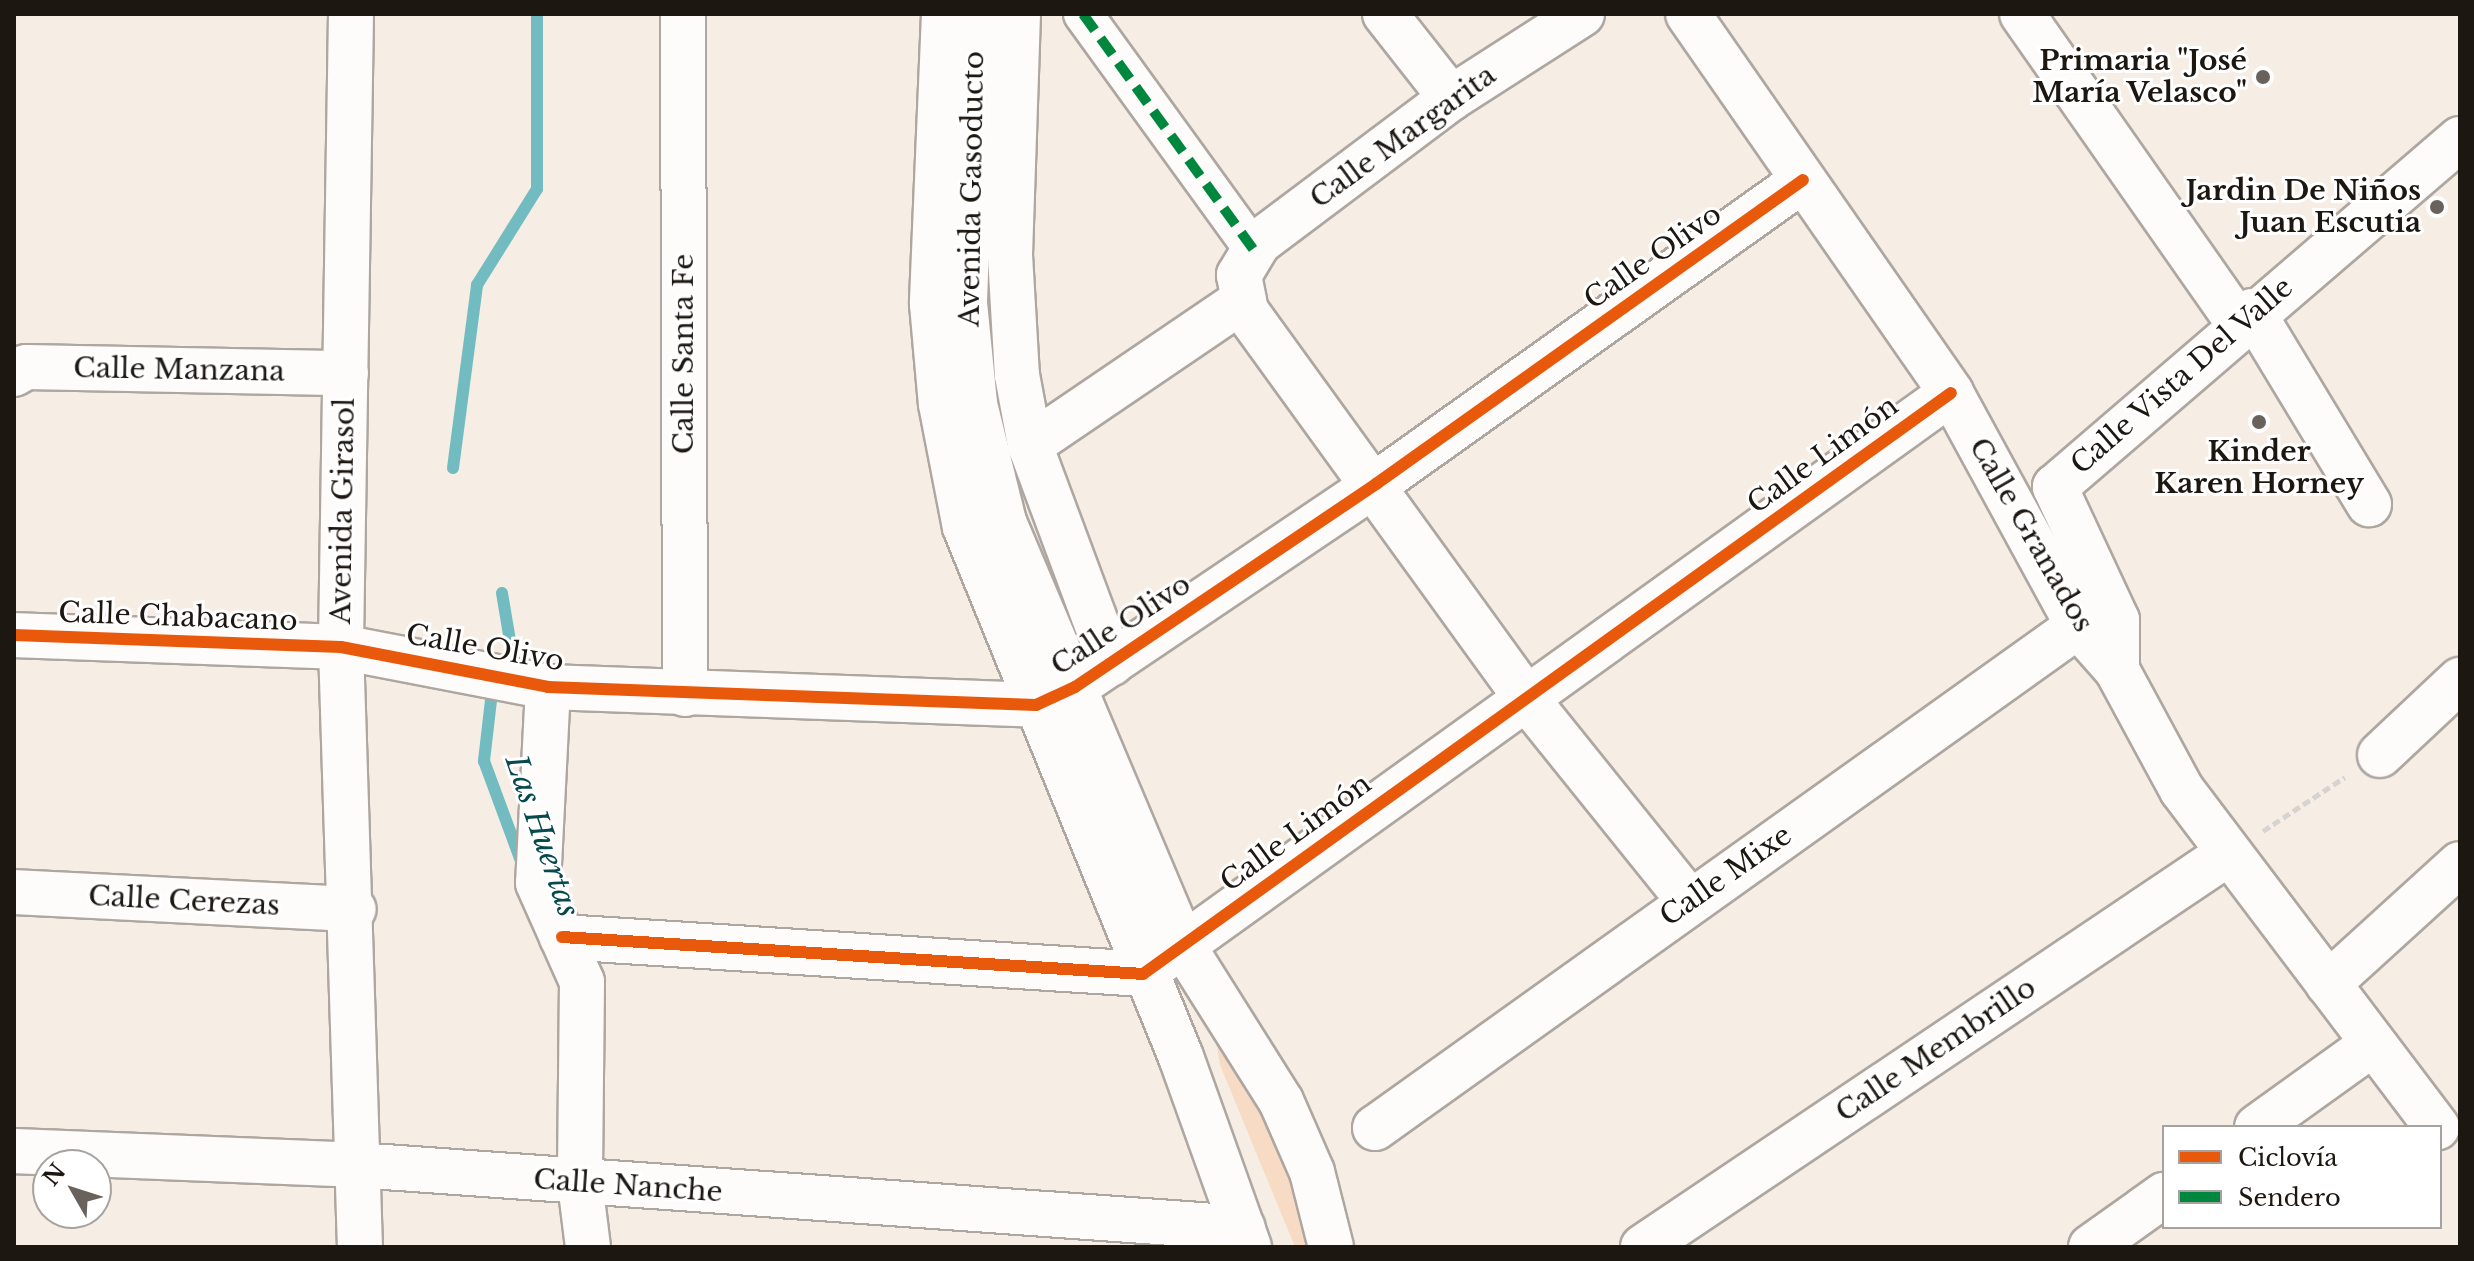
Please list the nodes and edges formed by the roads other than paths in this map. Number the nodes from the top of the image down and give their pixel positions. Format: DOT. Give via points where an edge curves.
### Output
graph roads {
  1 [pos="351,14"];
  2 [pos="683,14"];
  3 [pos="944,14"];
  4 [pos="976,14"];
  5 [pos="1018,14"];
  6 [pos="1083,14"];
  7 [pos="1385,14"];
  8 [pos="1582,14"];
  9 [pos="1688,14"];
  10 [pos="2022,14"];
  11 [pos="1451,98"];
  12 [pos="2460,139"];
  13 [pos="1803,180"];
  14 [pos="1245,275"];
  15 [pos="2245,318"];
  16 [pos="346,373"];
  17 [pos="14,374"];
  18 [pos="1951,393"];
  19 [pos="1030,445"];
  20 [pos="1376,484"];
  21 [pos="2369,504"];
  22 [pos="2078,626"];
  23 [pos="14,635"];
  24 [pos="341,647"];
  25 [pos="1111,663"];
  26 [pos="2117,670"];
  27 [pos="2460,680"];
  28 [pos="538,685"];
  29 [pos="1075,687"];
  30 [pos="685,694"];
  31 [pos="1526,698"];
  32 [pos="1036,705"];
  33 [pos="2380,755"];
  34 [pos="2229,853"];
  35 [pos="2460,864"];
  36 [pos="14,892"];
  37 [pos="1690,902"];
  38 [pos="354,909"];
  39 [pos="562,937"];
  40 [pos="1182,944"];
  41 [pos="1143,974"];
  42 [pos="2328,984"];
  43 [pos="2371,1045"];
  44 [pos="2260,1125"];
  45 [pos="2436,1125"];
  46 [pos="1375,1128"];
  47 [pos="2442,1133"];
  48 [pos="14,1151"];
  49 [pos="2460,1154"];
  50 [pos="357,1165"];
  51 [pos="566,1182"];
  52 [pos="2162,1196"];
  53 [pos="1246,1238"];
  54 [pos="360,1247"];
  55 [pos="588,1247"];
  56 [pos="1331,1247"];
  57 [pos="1643,1247"];
  58 [pos="2091,1247"];
  1 -- 16 [label="street, Avenida Girasol"];
  2 -- 30 [label="street, Calle Santa Fe"];
  3 -- 32 [label="street, Avenida Gasoducto" via="932,304 941,404 965,527"];
  4 -- 29 [label="street, Avenida Gasoducto" via="965,303 975,404 1004,522"];
  5 -- 19 [label="street" via="1010,255 1017,375"];
  6 -- 14 [label="street"];
  7 -- 11 [label="street"];
  8 -- 11 [label="street, Calle Margarita"];
  9 -- 13 [label="street, Calle Granados"];
  10 -- 15 [label="street"];
  11 -- 14 [label="street, Calle Margarita"];
  12 -- 15 [label="street, Calle Vista Del Valle"];
  13 -- 18 [label="street, Calle Granados"];
  13 -- 20 [label="street, Calle Olivo"];
  14 -- 19 [label="street, Calle Margarita"];
  14 -- 20 [label="street"];
  15 -- 21 [label="street"];
  15 -- 26 [label="street, Calle Vista Del Valle" via="2055,487 2117,620"];
  16 -- 17 [label="street, Calle Manzana" via="26,367"];
  16 -- 24 [label="street, Avenida Girasol"];
  18 -- 22 [label="street, Calle Granados"];
  18 -- 31 [label="street, Calle Limón"];
  19 -- 25 [label="street"];
  20 -- 25 [label="street, Calle Olivo"];
  20 -- 31 [label="street"];
  22 -- 26 [label="street, Calle Granados"];
  22 -- 37 [label="street, Calle Mixe"];
  23 -- 24 [label="street, Calle Chabacano"];
  24 -- 28 [label="street, Calle Olivo"];
  24 -- 38 [label="street, Avenida Girasol"];
  25 -- 29 [label="street, Calle Olivo"];
  26 -- 34 [label="street, Calle Granados" via="2182,790"];
  27 -- 33 [label="street"];
  28 -- 30 [label="street, Calle Olivo"];
  28 -- 39 [label="street" via="538,883"];
  29 -- 32 [label="street, Calle Olivo"];
  29 -- 40 [label="street, Avenida Gasoducto"];
  30 -- 32 [label="street, Calle Olivo"];
  31 -- 37 [label="street"];
  31 -- 40 [label="street, Calle Limón"];
  32 -- 41 [label="street, Avenida Gasoducto"];
  34 -- 42 [label="street, Calle Granados"];
  34 -- 57 [label="street, Calle Membrillo"];
  35 -- 42 [label="street"];
  36 -- 38 [label="street, Calle Cerezas"];
  37 -- 46 [label="street, Calle Mixe"];
  38 -- 50 [label="street, Avenida Girasol"];
  39 -- 41 [label="street"];
  39 -- 51 [label="street" via="582,982"];
  40 -- 41 [label="street, Calle Limón"];
  40 -- 56 [label="street, Avenida Gasoducto" via="1281,1101 1312,1172"];
  41 -- 53 [label="street, Avenida Gasoducto"];
  42 -- 43 [label="street, Calle Granados"];
  43 -- 44 [label="street"];
  43 -- 45 [label="street, Calle Granados"];
  47 -- 49 [label="street, Calle Granados"];
  48 -- 50 [label="street, Calle Nanche"];
  50 -- 51 [label="street, Calle Nanche"];
  50 -- 54 [label="street, Avenida Girasol"];
  51 -- 53 [label="street, Calle Nanche"];
  51 -- 55 [label="street"];
  52 -- 58 [label="street"];
}
